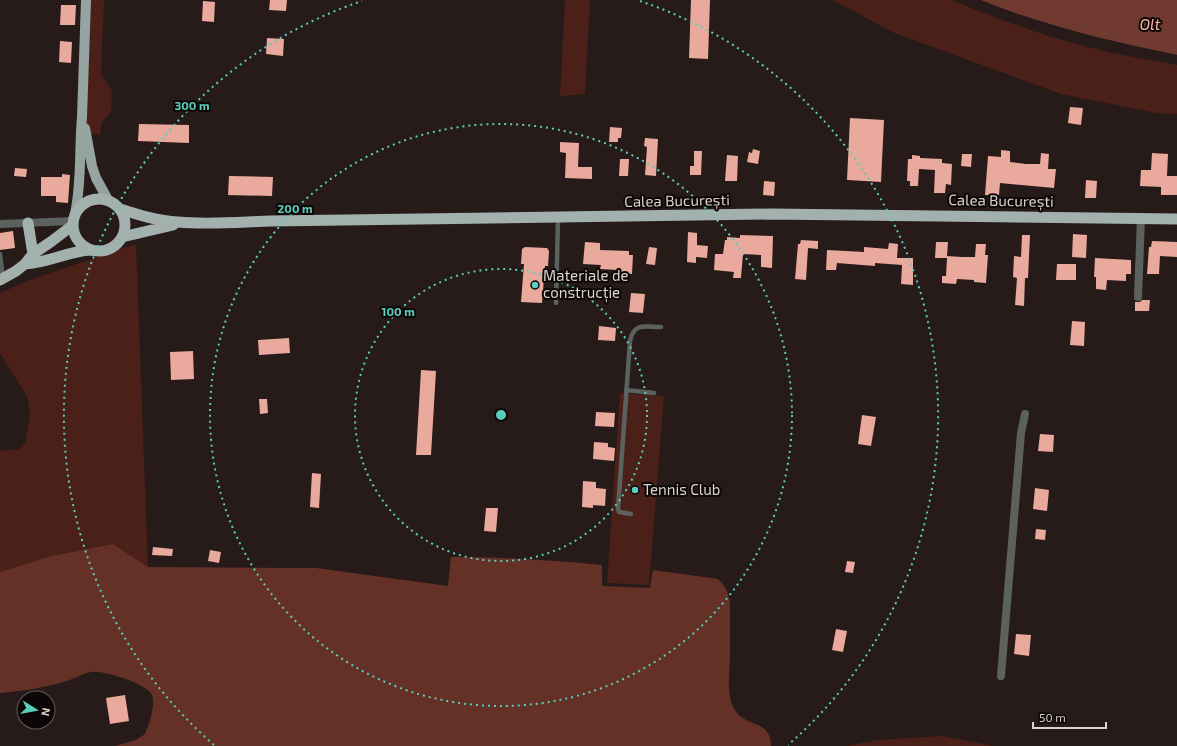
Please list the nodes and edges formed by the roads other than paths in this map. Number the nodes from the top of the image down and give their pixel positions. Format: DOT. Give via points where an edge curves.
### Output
graph roads {
  1 [pos="86,0"];
  2 [pos="82,117"];
  3 [pos="108,200"];
  4 [pos="120,209"];
  5 [pos="558,218"];
  6 [pos="1141,218"];
  7 [pos="1177,218"];
  8 [pos="74,220"];
  9 [pos="177,222"];
  10 [pos="28,223"];
  11 [pos="0,224"];
  12 [pos="122,237"];
  13 [pos="91,250"];
  14 [pos="0,254"];
  15 [pos="32,254"];
  16 [pos="25,264"];
  17 [pos="2,279"];
  18 [pos="1138,297"];
  19 [pos="556,303"];
  20 [pos="661,327"];
  21 [pos="626,390"];
  22 [pos="654,392"];
  23 [pos="1025,414"];
  24 [pos="631,514"];
  25 [pos="1001,676"];
  1 -- 2 [label="main road"];
  2 -- 3 [label="main road" via="92,166"];
  2 -- 8 [label="main road" via="80,187"];
  3 -- 4 [label="highway, Calea București"];
  3 -- 8 [label="highway" via="100,198 85,202 79,207"];
  4 -- 9 [label="highway, Calea București" via="146,217"];
  4 -- 12 [label="highway" via="125,223"];
  5 -- 6 [label="highway, Calea București" via="833,214"];
  5 -- 9 [label="highway, Calea București"];
  5 -- 19 [label="lane"];
  6 -- 7 [label="highway, Calea București"];
  6 -- 18 [label="street"];
  8 -- 10 [label="street"];
  8 -- 13 [label="highway" via="75,236"];
  8 -- 15 [label="highway" via="52,241"];
  9 -- 12 [label="highway, Calea București" via="172,226"];
  10 -- 11 [label="street"];
  10 -- 15 [label="highway"];
  12 -- 13 [label="highway, Calea București" via="105,250"];
  13 -- 16 [label="highway, Calea București" via="76,251 37,264"];
  14 -- 17 [label="lane"];
  15 -- 16 [label="highway"];
  16 -- 17 [label="highway"];
  20 -- 21 [label="lane" via="637,327 634,330 630,341"];
  21 -- 22 [label="lane"];
  21 -- 24 [label="lane" via="618,509 622,514"];
  23 -- 25 [label="street" via="1021,433"];
}
